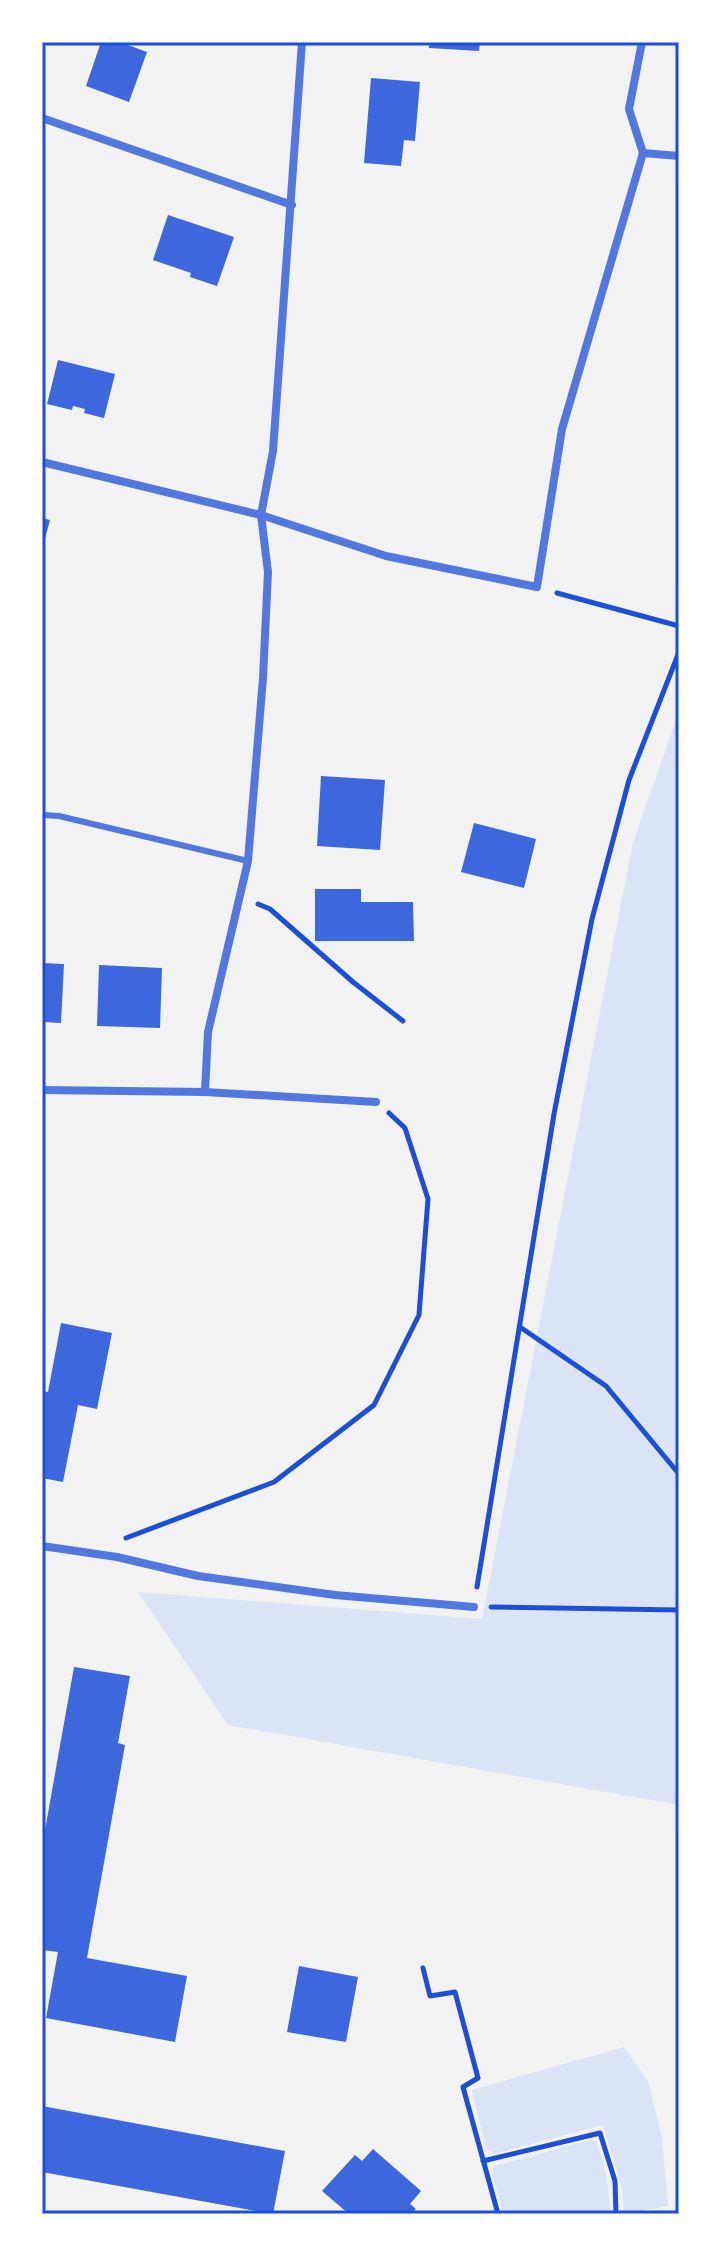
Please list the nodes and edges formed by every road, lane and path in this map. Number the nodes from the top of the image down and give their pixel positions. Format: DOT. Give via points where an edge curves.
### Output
graph roads {
  1 [pos="302,42"];
  2 [pos="642,42"];
  3 [pos="42,118"];
  4 [pos="643,153"];
  5 [pos="679,156"];
  6 [pos="292,205"];
  7 [pos="42,462"];
  8 [pos="261,515"];
  9 [pos="537,587"];
  10 [pos="679,626"];
  11 [pos="679,652"];
  12 [pos="673,663"];
  13 [pos="679,671"];
  14 [pos="42,815"];
  15 [pos="248,861"];
  16 [pos="241,896"];
  17 [pos="403,1021"];
  18 [pos="42,1090"];
  19 [pos="205,1092"];
  20 [pos="376,1102"];
  21 [pos="520,1327"];
  22 [pos="679,1474"];
  23 [pos="42,1546"];
  24 [pos="117,1557"];
  25 [pos="474,1607"];
  26 [pos="679,1610"];
  27 [pos="423,1968"];
  28 [pos="483,2161"];
  29 [pos="498,2214"];
  30 [pos="616,2214"];
  1 -- 6 [label="street"];
  2 -- 4 [label="street" via="629,109"];
  3 -- 6 [label="street"];
  4 -- 5 [label="street"];
  4 -- 9 [label="street" via="562,429"];
  6 -- 8 [label="street" via="273,451"];
  7 -- 8 [label="street"];
  8 -- 9 [label="street" via="386,556"];
  8 -- 15 [label="street" via="268,572"];
  9 -- 10 [label="path"];
  11 -- 12 [label="path"];
  12 -- 13 [label="path"];
  12 -- 21 [label="path" via="629,780 592,919 567,1036"];
  14 -- 15 [label="lane"];
  15 -- 16 [label="street"];
  16 -- 17 [label="path" via="270,909"];
  16 -- 19 [label="street" via="208,1032"];
  18 -- 19 [label="street"];
  19 -- 20 [label="street"];
  20 -- 24 [label="path" via="405,1128 428,1199 419,1315 374,1405 274,1482 126,1538"];
  21 -- 22 [label="path" via="606,1386"];
  21 -- 25 [label="path"];
  23 -- 24 [label="street"];
  24 -- 25 [label="street" via="198,1576"];
  25 -- 26 [label="path"];
  27 -- 28 [label="path" via="430,1996 455,1992 478,2078 463,2087"];
  28 -- 29 [label="path"];
  28 -- 30 [label="path" via="600,2133 615,2181"];
}
